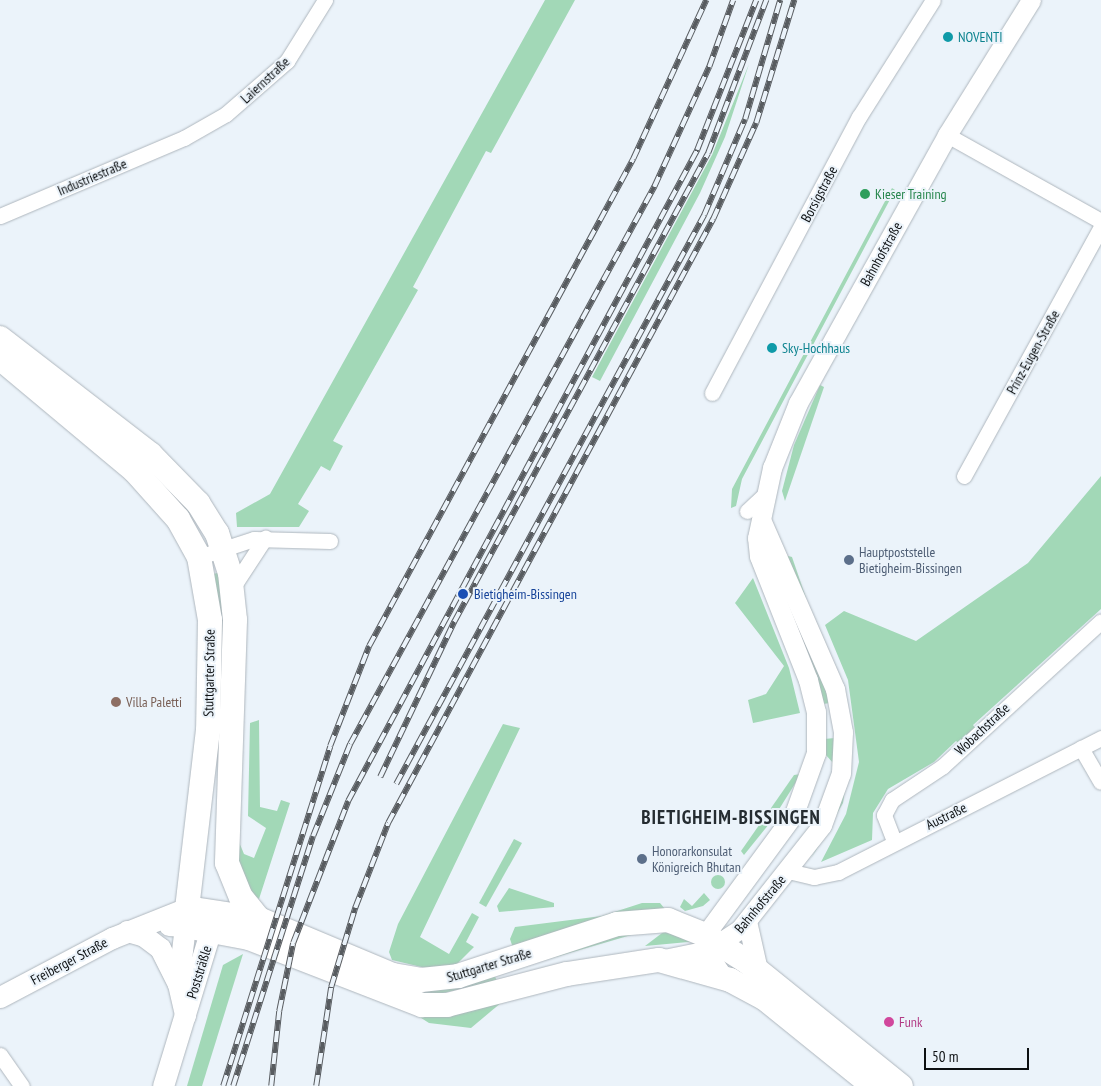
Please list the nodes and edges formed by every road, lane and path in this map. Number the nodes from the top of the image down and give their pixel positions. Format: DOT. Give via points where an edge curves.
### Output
graph roads {
  1 [pos="325,0"];
  2 [pos="933,0"];
  3 [pos="1031,0"];
  4 [pos="947,135"];
  5 [pos="184,138"];
  6 [pos="0,216"];
  7 [pos="1101,221"];
  8 [pos="1101,227"];
  9 [pos="0,338"];
  10 [pos="0,358"];
  11 [pos="712,392"];
  12 [pos="964,476"];
  13 [pos="754,516"];
  14 [pos="265,538"];
  15 [pos="330,542"];
  16 [pos="223,548"];
  17 [pos="199,557"];
  18 [pos="233,587"];
  19 [pos="1101,621"];
  20 [pos="1101,738"];
  21 [pos="1081,748"];
  22 [pos="1101,782"];
  23 [pos="894,841"];
  24 [pos="227,863"];
  25 [pos="788,871"];
  26 [pos="186,917"];
  27 [pos="213,919"];
  28 [pos="260,919"];
  29 [pos="747,921"];
  30 [pos="133,929"];
  31 [pos="711,943"];
  32 [pos="659,960"];
  33 [pos="758,970"];
  34 [pos="724,978"];
  35 [pos="178,984"];
  36 [pos="0,997"];
  37 [pos="185,1015"];
  38 [pos="0,1055"];
  39 [pos="22,1086"];
  40 [pos="163,1086"];
  41 [pos="873,1086"];
  42 [pos="902,1086"];
  1 -- 5 [label="street, Laiernstraße" via="274,75 226,114"];
  2 -- 11 [label="street, Borsigstraße" via="859,117"];
  3 -- 4 [label="street, Bahnhofstraße"];
  4 -- 7 [label="street"];
  4 -- 13 [label="street, Bahnhofstraße" via="798,403"];
  5 -- 6 [label="street, Industriestraße"];
  8 -- 12 [label="street, Prinz-Eugen-Straße"];
  9 -- 16 [label="main road, Stuttgarter Straße" via="150,454 198,503"];
  10 -- 17 [label="main road, Stuttgarter Straße" via="134,470 178,519"];
  13 -- 25 [label="street, Bahnhofstraße" via="830,674 842,732 841,773 831,807"];
  13 -- 31 [label="street, Bahnhofstraße" via="761,565 802,662 816,712 814,766 794,814"];
  14 -- 15 [label="street"];
  14 -- 16 [label="street"];
  14 -- 18 [label="street"];
  16 -- 17 [label="street"];
  16 -- 18 [label="main road, Stuttgarter Straße"];
  17 -- 26 [label="main road, Stuttgarter Straße" via="210,620 208,730"];
  18 -- 24 [label="main road, Stuttgarter Straße" via="235,646"];
  19 -- 23 [label="street, Wobachstraße" via="943,766 892,800 884,814"];
  20 -- 21 [label="street, Austraße"];
  21 -- 22 [label="street"];
  21 -- 23 [label="street, Austraße"];
  23 -- 25 [label="street, Austraße" via="827,876"];
  24 -- 27 [label="main road"];
  24 -- 28 [label="main road, Stuttgarter Straße" via="240,897"];
  25 -- 29 [label="street, Bahnhofstraße"];
  26 -- 27 [label="main road, Stuttgarter Straße"];
  26 -- 30 [label="main road, Freiberger Straße"];
  26 -- 35 [label="main road, Poststräßle"];
  27 -- 28 [label="main road, Stuttgarter Straße"];
  27 -- 32 [label="main road, Stuttgarter Straße" via="249,938 422,1005 454,1004 567,974"];
  27 -- 37 [label="main road, Poststräßle"];
  28 -- 31 [label="main road, Stuttgarter Straße" via="393,975 421,980 458,976 637,920 668,920"];
  29 -- 31 [label="street, Bahnhofstraße"];
  29 -- 33 [label="street"];
  30 -- 35 [label="main road" via="160,948"];
  30 -- 36 [label="main road, Freiberger Straße"];
  31 -- 32 [label="street, Stuttgarter Straße"];
  31 -- 33 [label="main road"];
  31 -- 34 [label="street"];
  32 -- 34 [label="main road, Stuttgarter Straße"];
  33 -- 42 [label="main road"];
  34 -- 41 [label="main road, Stuttgarter Straße" via="779,1008"];
  35 -- 37 [label="main road, Poststräßle"];
  37 -- 40 [label="main road, Poststräßle"];
  38 -- 39 [label="street"];
}
